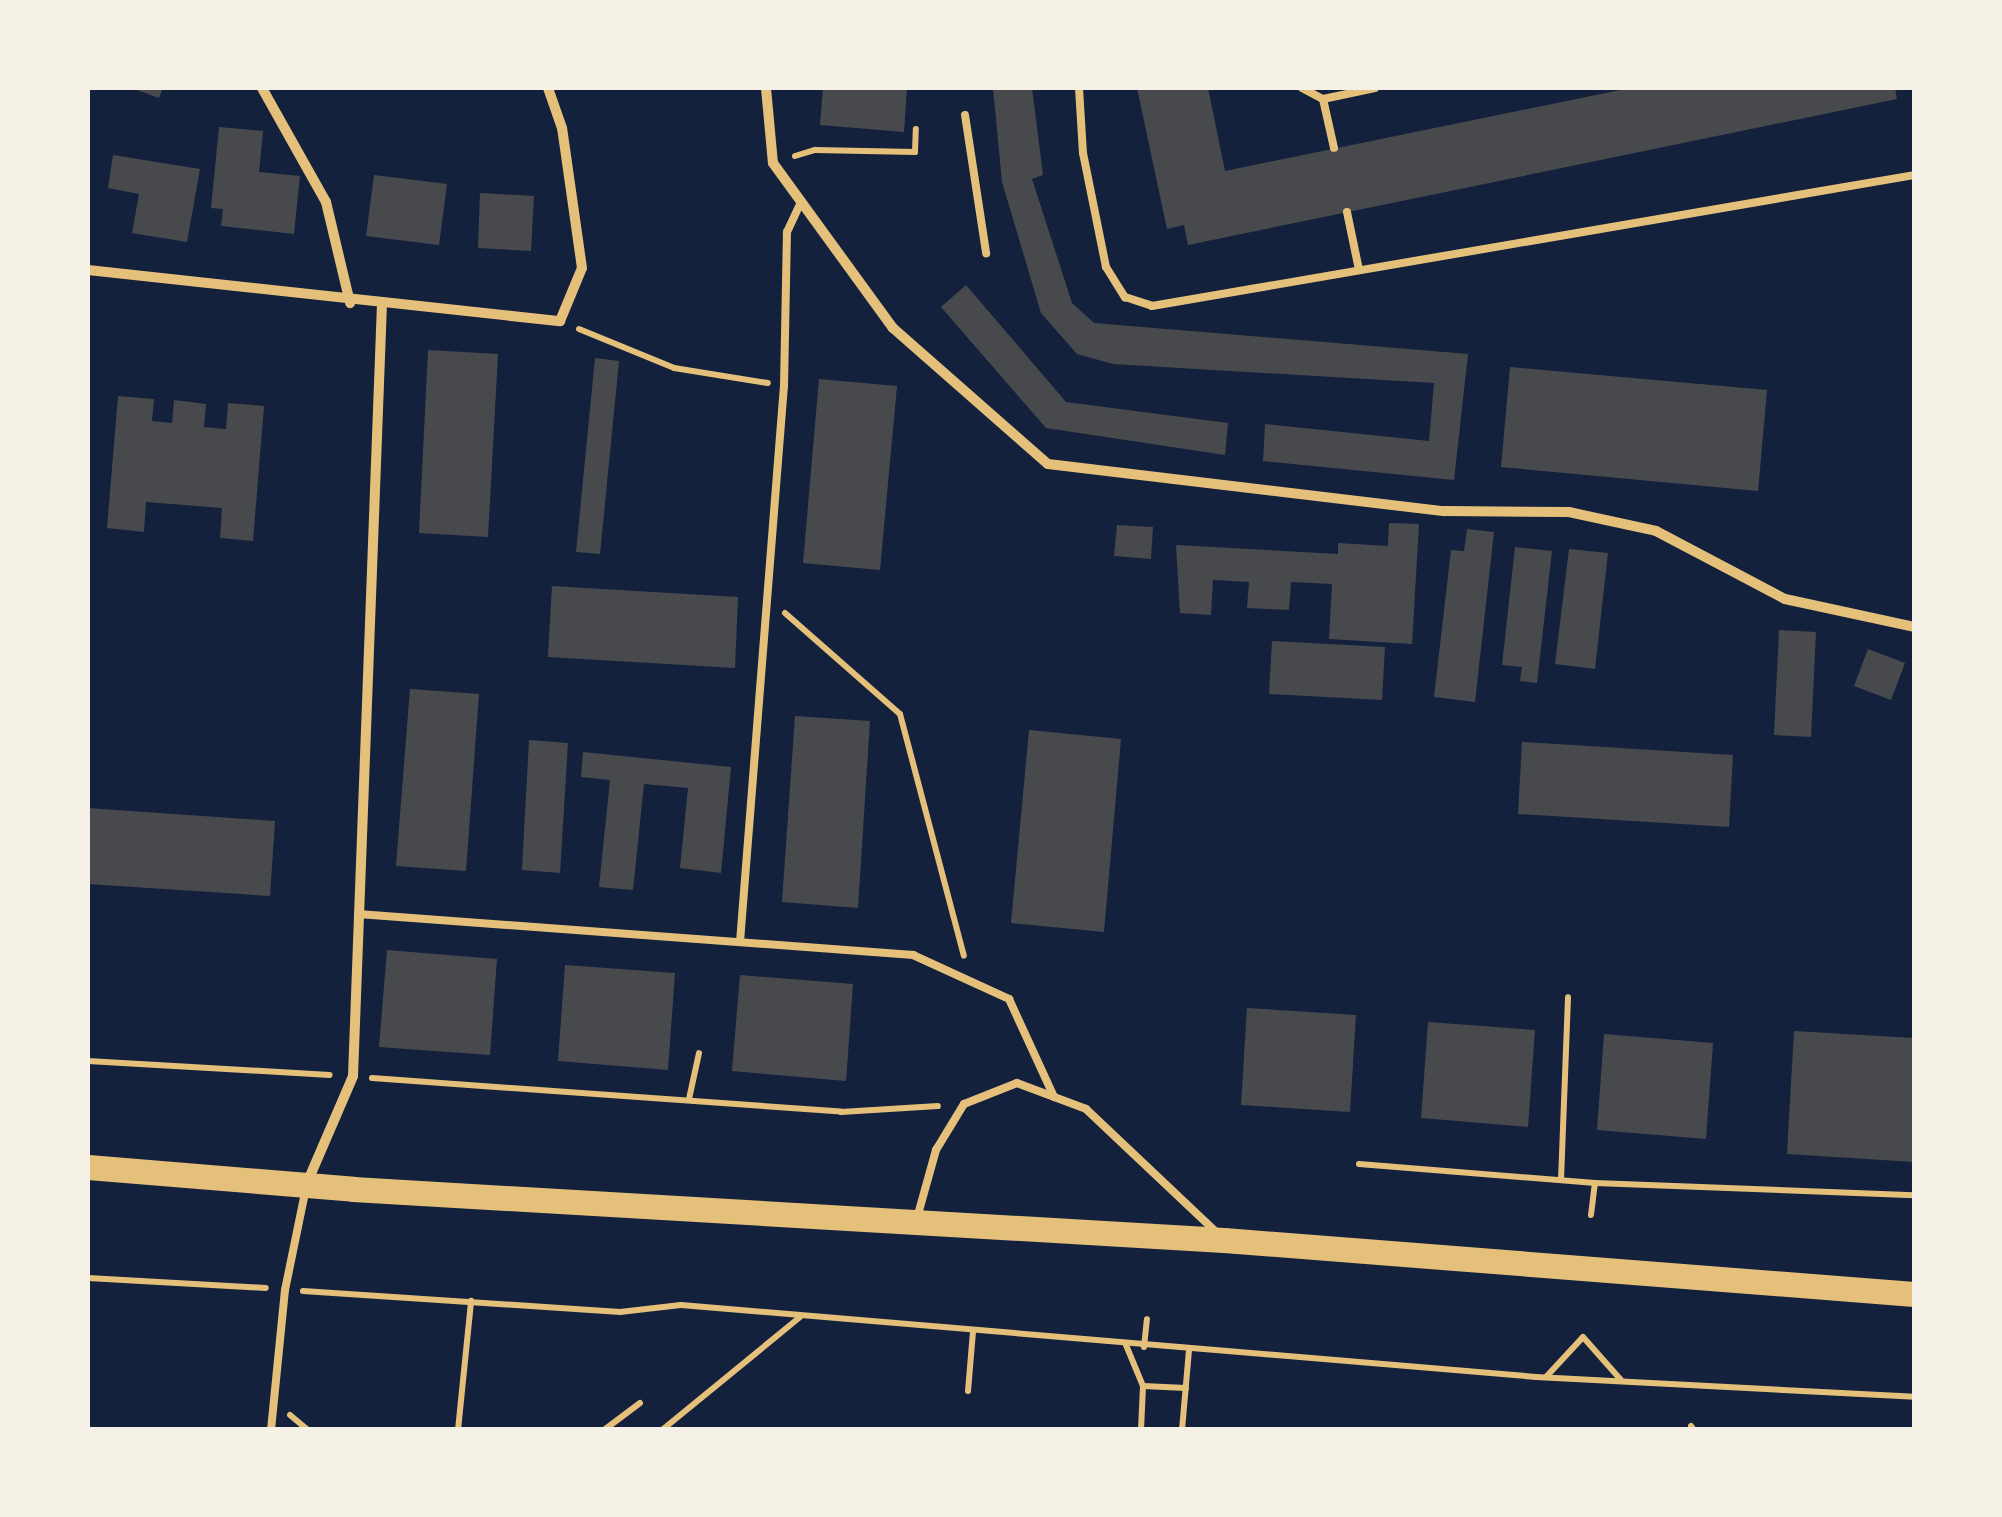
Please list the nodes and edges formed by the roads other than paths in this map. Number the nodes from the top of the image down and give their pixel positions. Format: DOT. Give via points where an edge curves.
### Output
graph roads {
  1 [pos="262,88"];
  2 [pos="548,88"];
  3 [pos="766,88"];
  4 [pos="1079,88"];
  5 [pos="1302,88"];
  6 [pos="1375,88"];
  7 [pos="1324,99"];
  8 [pos="965,116"];
  9 [pos="1334,148"];
  10 [pos="1914,175"];
  11 [pos="802,200"];
  12 [pos="1347,212"];
  13 [pos="986,253"];
  14 [pos="88,270"];
  15 [pos="1359,270"];
  16 [pos="350,303"];
  17 [pos="382,305"];
  18 [pos="1914,627"];
  19 [pos="358,914"];
  20 [pos="740,942"];
  21 [pos="1054,1097"];
  22 [pos="88,1167"];
  23 [pos="307,1184"];
  24 [pos="915,1225"];
  25 [pos="1224,1240"];
  26 [pos="1914,1294"];
  27 [pos="270,1430"];
  1 -- 16 [label="street" via="326,202"];
  2 -- 17 [label="street" via="562,128 582,268 560,321"];
  3 -- 11 [label="street" via="773,163"];
  4 -- 15 [label="lane" via="1082,153 1106,267 1125,297 1152,306"];
  5 -- 7 [label="lane"];
  6 -- 7 [label="lane"];
  7 -- 9 [label="lane"];
  8 -- 13 [label="lane"];
  10 -- 15 [label="lane"];
  11 -- 18 [label="street" via="893,328 1048,464 1445,511 1569,512 1656,531 1785,599"];
  11 -- 20 [label="lane" via="787,232 784,386"];
  12 -- 15 [label="lane"];
  14 -- 16 [label="street"];
  16 -- 17 [label="street"];
  17 -- 19 [label="street"];
  19 -- 20 [label="lane"];
  19 -- 23 [label="street" via="353,1076"];
  20 -- 21 [label="lane" via="913,955 1008,999"];
  21 -- 24 [label="lane" via="1017,1083 964,1104 936,1150"];
  21 -- 25 [label="lane" via="1086,1108"];
  22 -- 23 [label="main road"];
  23 -- 24 [label="main road"];
  23 -- 27 [label="lane" via="285,1290"];
  24 -- 25 [label="main road"];
  25 -- 26 [label="main road"];
}
